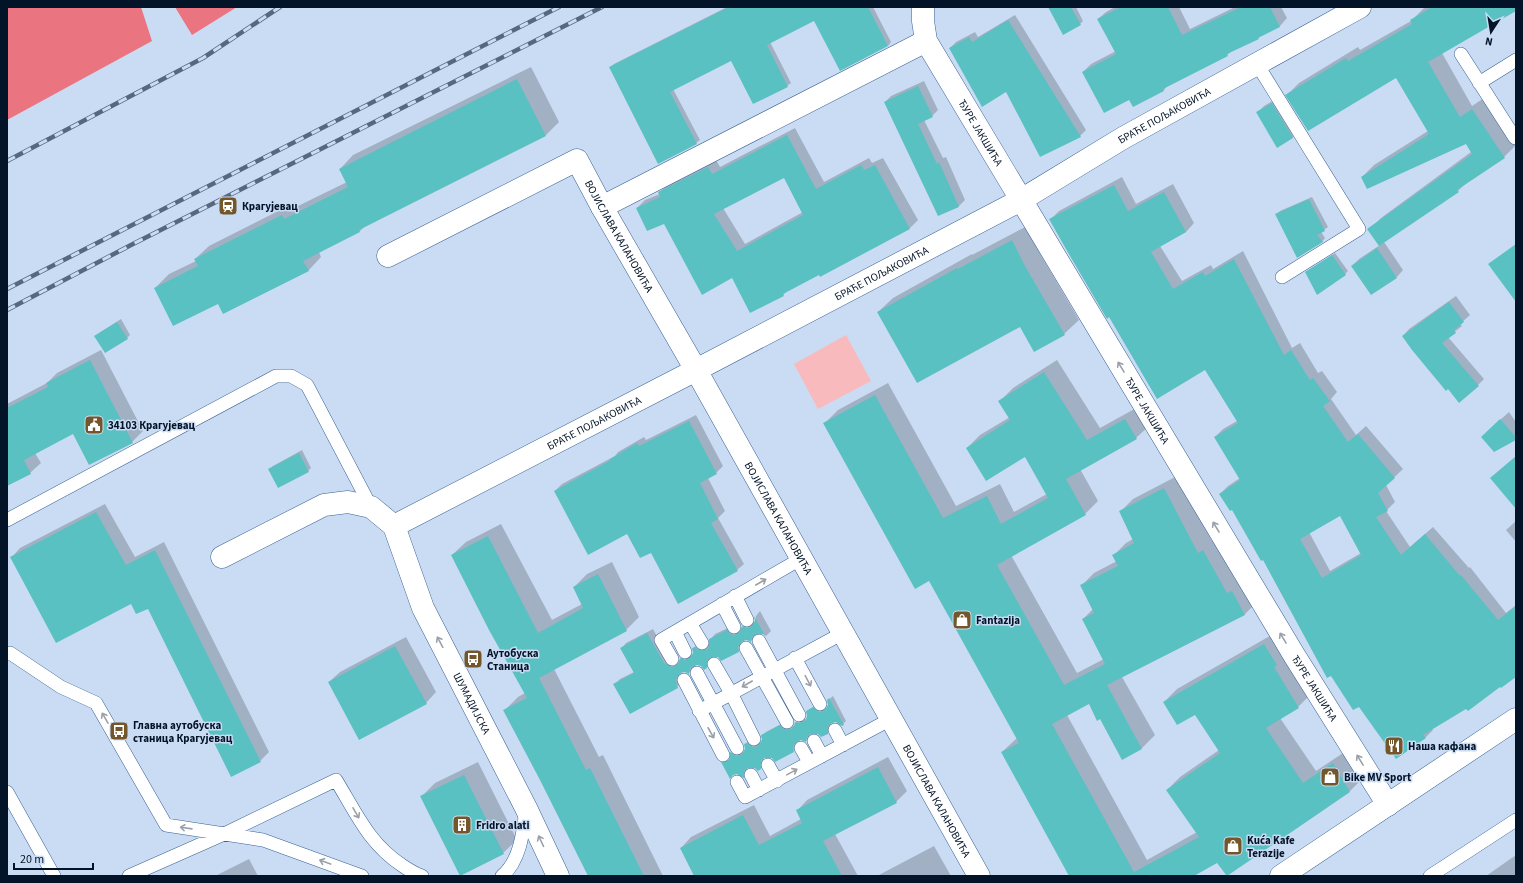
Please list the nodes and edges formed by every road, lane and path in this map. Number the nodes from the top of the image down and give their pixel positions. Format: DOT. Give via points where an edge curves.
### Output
graph roads {
  1 [pos="1360,7"];
  2 [pos="923,9"];
  3 [pos="926,40"];
  4 [pos="1461,54"];
  5 [pos="1516,60"];
  6 [pos="1256,64"];
  7 [pos="1479,82"];
  8 [pos="1515,138"];
  9 [pos="1021,200"];
  10 [pos="602,207"];
  11 [pos="388,256"];
  12 [pos="1282,277"];
  13 [pos="696,370"];
  14 [pos="371,507"];
  15 [pos="7,520"];
  16 [pos="394,526"];
  17 [pos="222,557"];
  18 [pos="802,558"];
  19 [pos="735,596"];
  20 [pos="722,604"];
  21 [pos="747,620"];
  22 [pos="690,623"];
  23 [pos="734,626"];
  24 [pos="675,632"];
  25 [pos="843,633"];
  26 [pos="759,641"];
  27 [pos="702,643"];
  28 [pos="746,648"];
  29 [pos="685,652"];
  30 [pos="7,654"];
  31 [pos="796,658"];
  32 [pos="672,659"];
  33 [pos="714,664"];
  34 [pos="775,669"];
  35 [pos="697,673"];
  36 [pos="762,676"];
  37 [pos="684,680"];
  38 [pos="731,693"];
  39 [pos="713,703"];
  40 [pos="820,704"];
  41 [pos="699,711"];
  42 [pos="799,714"];
  43 [pos="891,719"];
  44 [pos="1516,719"];
  45 [pos="786,722"];
  46 [pos="835,730"];
  47 [pos="754,739"];
  48 [pos="814,741"];
  49 [pos="843,745"];
  50 [pos="737,748"];
  51 [pos="801,748"];
  52 [pos="723,755"];
  53 [pos="822,756"];
  54 [pos="809,762"];
  55 [pos="768,766"];
  56 [pos="751,775"];
  57 [pos="777,781"];
  58 [pos="737,782"];
  59 [pos="759,790"];
  60 [pos="7,792"];
  61 [pos="1388,805"];
  62 [pos="526,808"];
  63 [pos="1516,820"];
  64 [pos="224,834"];
  65 [pos="54,876"];
  66 [pos="129,876"];
  67 [pos="362,876"];
  68 [pos="422,876"];
  69 [pos="502,876"];
  70 [pos="558,876"];
  71 [pos="979,876"];
  72 [pos="1281,876"];
  73 [pos="1430,876"];
  1 -- 6 [label="street, БРАЋЕ ПОЉАКОВИЋА"];
  2 -- 3 [label="street, ЂУРЕ ЈАКШИЋА"];
  3 -- 9 [label="street, ЂУРЕ ЈАКШИЋА"];
  3 -- 10 [label="street"];
  4 -- 7 [label="lane"];
  5 -- 7 [label="lane"];
  6 -- 9 [label="street, БРАЋЕ ПОЉАКОВИЋА" via="1123,138"];
  6 -- 12 [label="lane" via="1359,229"];
  7 -- 8 [label="lane"];
  9 -- 13 [label="street, БРАЋЕ ПОЉАКОВИЋА"];
  61 -- 9 [label="street, ЂУРЕ ЈАКШИЋА, one-way" via="1290,648"];
  10 -- 11 [label="street, ВОЈИСЛАВА КАЛАНОВИЋА" via="577,160"];
  10 -- 13 [label="street, ВОЈИСЛАВА КАЛАНОВИЋА"];
  13 -- 16 [label="street, БРАЋЕ ПОЉАКОВИЋА"];
  13 -- 18 [label="street, ВОЈИСЛАВА КАЛАНОВИЋА"];
  14 -- 15 [label="lane" via="306,385 291,376 276,376"];
  14 -- 16 [label="street"];
  14 -- 17 [label="street" via="348,502 324,505"];
  62 -- 16 [label="street, ШУМАДИЈСКА, one-way" via="423,608"];
  19 -- 18 [label="lane, one-way"];
  18 -- 25 [label="street, ВОЈИСЛАВА КАЛАНОВИЋА"];
  19 -- 20 [label="lane"];
  19 -- 21 [label="lane"];
  20 -- 22 [label="lane"];
  20 -- 23 [label="lane"];
  22 -- 24 [label="lane"];
  22 -- 27 [label="lane"];
  24 -- 29 [label="lane"];
  24 -- 32 [label="lane" via="661,640"];
  25 -- 31 [label="lane"];
  25 -- 43 [label="street, ВОЈИСЛАВА КАЛАНОВИЋА"];
  26 -- 34 [label="lane"];
  28 -- 36 [label="lane"];
  64 -- 30 [label="lane, one-way" via="166,825 96,702 61,687 10,653"];
  31 -- 34 [label="lane"];
  31 -- 40 [label="lane, one-way"];
  33 -- 38 [label="lane"];
  34 -- 36 [label="lane"];
  34 -- 42 [label="lane"];
  35 -- 39 [label="lane"];
  36 -- 38 [label="lane, one-way"];
  36 -- 45 [label="lane"];
  37 -- 41 [label="lane"];
  38 -- 39 [label="lane"];
  38 -- 47 [label="lane"];
  39 -- 41 [label="lane"];
  39 -- 50 [label="lane"];
  41 -- 52 [label="lane, one-way"];
  43 -- 49 [label="lane"];
  43 -- 71 [label="street, ВОЈИСЛАВА КАЛАНОВИЋА"];
  44 -- 61 [label="street"];
  46 -- 49 [label="lane"];
  48 -- 53 [label="lane"];
  49 -- 53 [label="lane"];
  51 -- 54 [label="lane"];
  53 -- 54 [label="lane"];
  57 -- 54 [label="lane, one-way"];
  55 -- 57 [label="lane"];
  56 -- 59 [label="lane"];
  57 -- 59 [label="lane"];
  58 -- 59 [label="lane" via="746,797"];
  60 -- 65 [label="lane"];
  61 -- 72 [label="street"];
  62 -- 69 [label="lane" via="522,838 510,869"];
  70 -- 62 [label="street, ШУМАДИЈСКА, one-way"];
  63 -- 73 [label="lane"];
  64 -- 66 [label="lane"];
  67 -- 64 [label="lane, one-way" via="263,840"];
  64 -- 68 [label="lane, one-way" via="336,780 369,836 382,850"];
}
